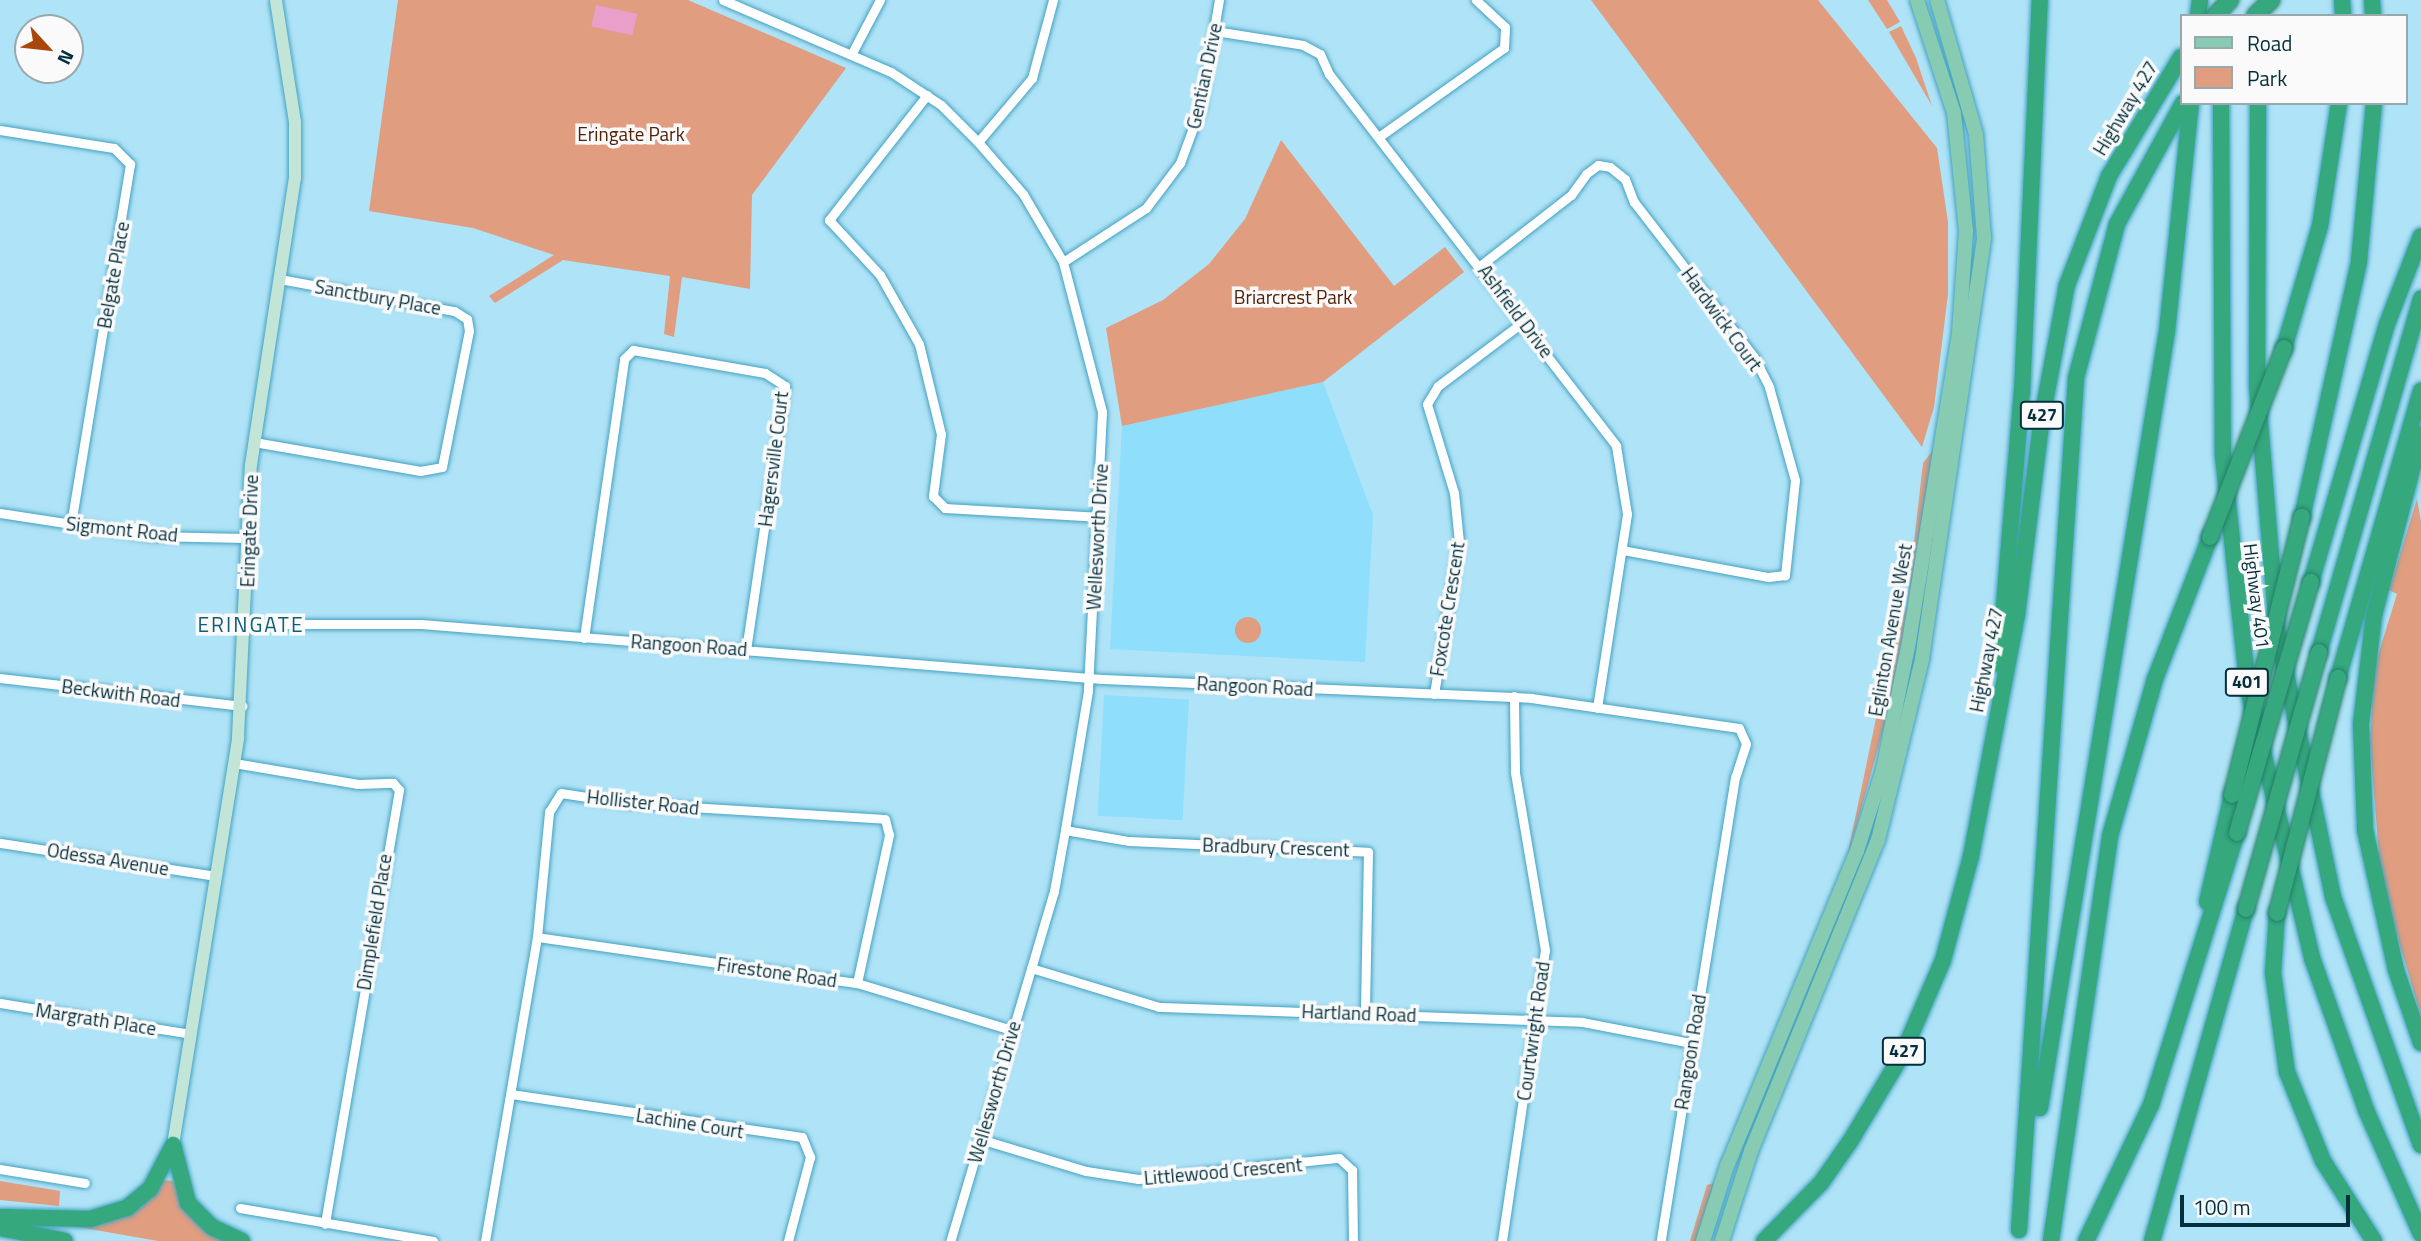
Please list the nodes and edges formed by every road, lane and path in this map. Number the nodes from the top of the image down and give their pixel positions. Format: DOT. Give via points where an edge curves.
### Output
graph roads {
  1 [pos="276,0"];
  2 [pos="723,0"];
  3 [pos="880,0"];
  4 [pos="1053,0"];
  5 [pos="1219,0"];
  6 [pos="1476,0"];
  7 [pos="1917,0"];
  8 [pos="1937,0"];
  9 [pos="2040,0"];
  10 [pos="2230,0"];
  11 [pos="2271,0"];
  12 [pos="2217,14"];
  13 [pos="2259,14"];
  14 [pos="1215,31"];
  15 [pos="852,53"];
  16 [pos="2180,58"];
  17 [pos="928,95"];
  18 [pos="2182,105"];
  19 [pos="2191,105"];
  20 [pos="2221,105"];
  21 [pos="2258,105"];
  22 [pos="2339,105"];
  23 [pos="2374,105"];
  24 [pos="0,130"];
  25 [pos="1380,136"];
  26 [pos="978,142"];
  27 [pos="2421,236"];
  28 [pos="1063,262"];
  29 [pos="1481,265"];
  30 [pos="280,279"];
  31 [pos="2421,298"];
  32 [pos="1523,323"];
  33 [pos="2421,391"];
  34 [pos="2421,435"];
  35 [pos="254,442"];
  36 [pos="0,513"];
  37 [pos="1101,517"];
  38 [pos="71,524"];
  39 [pos="245,538"];
  40 [pos="1623,550"];
  41 [pos="247,624"];
  42 [pos="584,638"];
  43 [pos="746,649"];
  44 [pos="0,678"];
  45 [pos="1088,678"];
  46 [pos="1434,695"];
  47 [pos="1514,696"];
  48 [pos="242,706"];
  49 [pos="1598,708"];
  50 [pos="1995,726"];
  51 [pos="234,763"];
  52 [pos="1065,830"];
  53 [pos="0,843"];
  54 [pos="216,876"];
  55 [pos="537,937"];
  56 [pos="1031,968"];
  57 [pos="857,983"];
  58 [pos="2189,987"];
  59 [pos="0,1003"];
  60 [pos="1366,1013"];
  61 [pos="1537,1021"];
  62 [pos="1012,1030"];
  63 [pos="191,1034"];
  64 [pos="1691,1043"];
  65 [pos="2421,1043"];
  66 [pos="511,1094"];
  67 [pos="981,1139"];
  68 [pos="173,1145"];
  69 [pos="2421,1145"];
  70 [pos="0,1169"];
  71 [pos="85,1183"];
  72 [pos="240,1208"];
  73 [pos="0,1217"];
  74 [pos="325,1224"];
  75 [pos="0,1228"];
  76 [pos="2421,1234"];
  77 [pos="2018,1236"];
  78 [pos="65,1241"];
  79 [pos="242,1241"];
  80 [pos="433,1241"];
  81 [pos="485,1241"];
  82 [pos="788,1241"];
  83 [pos="950,1241"];
  84 [pos="1353,1241"];
  85 [pos="1502,1241"];
  86 [pos="1661,1241"];
  87 [pos="1703,1241"];
  88 [pos="1722,1241"];
  89 [pos="1764,1241"];
  90 [pos="2051,1241"];
  91 [pos="2086,1241"];
  92 [pos="2152,1241"];
  93 [pos="2374,1241"];
  1 -- 30 [label="street, Eringate Drive" via="296,139"];
  2 -- 15 [label="street, Wellesworth Drive"];
  3 -- 15 [label="street"];
  4 -- 26 [label="street" via="1031,78"];
  5 -- 14 [label="street, Gentian Drive"];
  6 -- 25 [label="street" via="1506,27 1504,48"];
  7 -- 87 [label="main road, Eglinton Avenue West" via="1954,113 1966,231 1959,332 1909,642 1883,769 1857,851 1727,1166"];
  8 -- 88 [label="main road, Eglinton Avenue West" via="1976,134 1984,238 1922,659 1878,840 1751,1151"];
  9 -- 50 [label="highway" via="2022,392"];
  10 -- 12 [label="highway, bridge"];
  11 -- 13 [label="highway, bridge"];
  14 -- 25 [label="street, Ashfield Drive" via="1312,47"];
  14 -- 28 [label="street, Gentian Drive" via="1201,106 1180,163 1146,208"];
  15 -- 17 [label="street, Wellesworth Drive"];
  16 -- 50 [label="highway, Highway 427 / 427" via="2140,118 2096,206 2057,324 2017,615"];
  17 -- 26 [label="street, Wellesworth Drive"];
  17 -- 37 [label="street" via="828,220 880,275 919,344 940,434 933,496 946,508"];
  18 -- 77 [label="highway" via="2136,182 2099,272 2070,430"];
  19 -- 77 [label="highway" via="2167,331"];
  20 -- 76 [label="highway, Highway 401 / 401" via="2223,467 2248,689 2319,978"];
  21 -- 69 [label="highway, Highway 401 / 401" via="2257,386 2277,631 2333,897"];
  22 -- 90 [label="highway, bridge" via="2320,226 2284,348 2155,679 2110,836"];
  23 -- 58 [label="highway, bridge" via="2357,273"];
  24 -- 38 [label="street, Belgate Place" via="114,148 130,164"];
  25 -- 29 [label="street, Ashfield Drive"];
  26 -- 28 [label="street, Wellesworth Drive" via="1023,194"];
  27 -- 58 [label="highway, bridge" via="2387,324"];
  28 -- 37 [label="street, Wellesworth Drive" via="1102,412"];
  29 -- 32 [label="street, Ashfield Drive"];
  29 -- 40 [label="street, Hardwick Court" via="1571,195 1586,174 1598,165 1610,167 1625,179 1639,208 1769,387 1795,480 1785,575 1768,577"];
  30 -- 35 [label="street, Eringate Drive"];
  30 -- 35 [label="street, Sanctbury Place" via="454,311 467,319 469,331 442,467 420,471"];
  31 -- 92 [label="highway, bridge"];
  32 -- 40 [label="street, Ashfield Drive" via="1616,446 1627,494"];
  32 -- 46 [label="street, Foxcote Crescent" via="1438,386 1427,404 1454,493 1460,542"];
  33 -- 93 [label="highway, bridge" via="2338,678 2277,913 2273,973 2287,1072 2323,1161"];
  34 -- 65 [label="highway" via="2374,615 2361,749 2365,830"];
  35 -- 39 [label="street, Eringate Drive"];
  36 -- 38 [label="street, Sigmont Road"];
  37 -- 45 [label="street, Wellesworth Drive"];
  38 -- 39 [label="street, Sigmont Road" via="150,536"];
  39 -- 41 [label="street, Eringate Drive"];
  40 -- 49 [label="street, Ashfield Drive"];
  41 -- 42 [label="street, Rangoon Road" via="376,622"];
  41 -- 48 [label="street, Eringate Drive"];
  42 -- 43 [label="street, Rangoon Road"];
  42 -- 43 [label="street, Hagersville Court" via="624,359 633,349 765,373 785,386"];
  43 -- 45 [label="street, Rangoon Road"];
  44 -- 48 [label="street, Beckwith Road"];
  45 -- 46 [label="street, Rangoon Road"];
  45 -- 52 [label="street, Wellesworth Drive"];
  46 -- 47 [label="street, Rangoon Road"];
  47 -- 49 [label="street, Rangoon Road"];
  47 -- 61 [label="street, Courtwright Road" via="1515,772 1544,938"];
  48 -- 51 [label="street, Eringate Drive"];
  49 -- 64 [label="street, Rangoon Road" via="1728,726 1745,734"];
  50 -- 89 [label="highway, Highway 427 / 427" via="1959,905 1924,1009 1879,1095 1821,1183"];
  51 -- 54 [label="street, Eringate Drive"];
  51 -- 74 [label="street, Dimplefield Place" via="358,784 382,781 399,790"];
  52 -- 56 [label="street, Wellesworth Drive"];
  52 -- 60 [label="street, Bradbury Crescent" via="1116,840 1368,852"];
  53 -- 54 [label="street, Odessa Avenue"];
  54 -- 63 [label="street, Eringate Drive"];
  55 -- 57 [label="street, Firestone Road"];
  55 -- 57 [label="street, Hollister Road" via="549,813 561,793 848,819 877,815 888,823 889,835"];
  55 -- 66 [label="street, Hollister Road"];
  56 -- 60 [label="street, Hartland Road" via="1159,1007"];
  56 -- 62 [label="street, Wellesworth Drive"];
  57 -- 62 [label="street, Firestone Road"];
  58 -- 91 [label="highway" via="2151,1105"];
  59 -- 63 [label="street, Margrath Place"];
  60 -- 61 [label="street, Hartland Road"];
  61 -- 64 [label="street, Hartland Road" via="1582,1022"];
  61 -- 85 [label="street, Courtwright Road"];
  62 -- 67 [label="street, Wellesworth Drive"];
  63 -- 68 [label="street, Eringate Drive"];
  64 -- 86 [label="street, Rangoon Road"];
  66 -- 81 [label="street, Hollister Road"];
  66 -- 82 [label="street, Lachine Court" via="802,1137 810,1157"];
  67 -- 83 [label="street, Wellesworth Drive"];
  67 -- 84 [label="street, Littlewood Crescent" via="1086,1171 1138,1179 1339,1158 1352,1170"];
  68 -- 73 [label="highway" via="150,1189 127,1208 90,1219"];
  68 -- 79 [label="highway" via="188,1203 212,1227"];
  70 -- 71 [label="street"];
  72 -- 74 [label="street"];
  74 -- 80 [label="street"];
  75 -- 78 [label="highway"];
}
